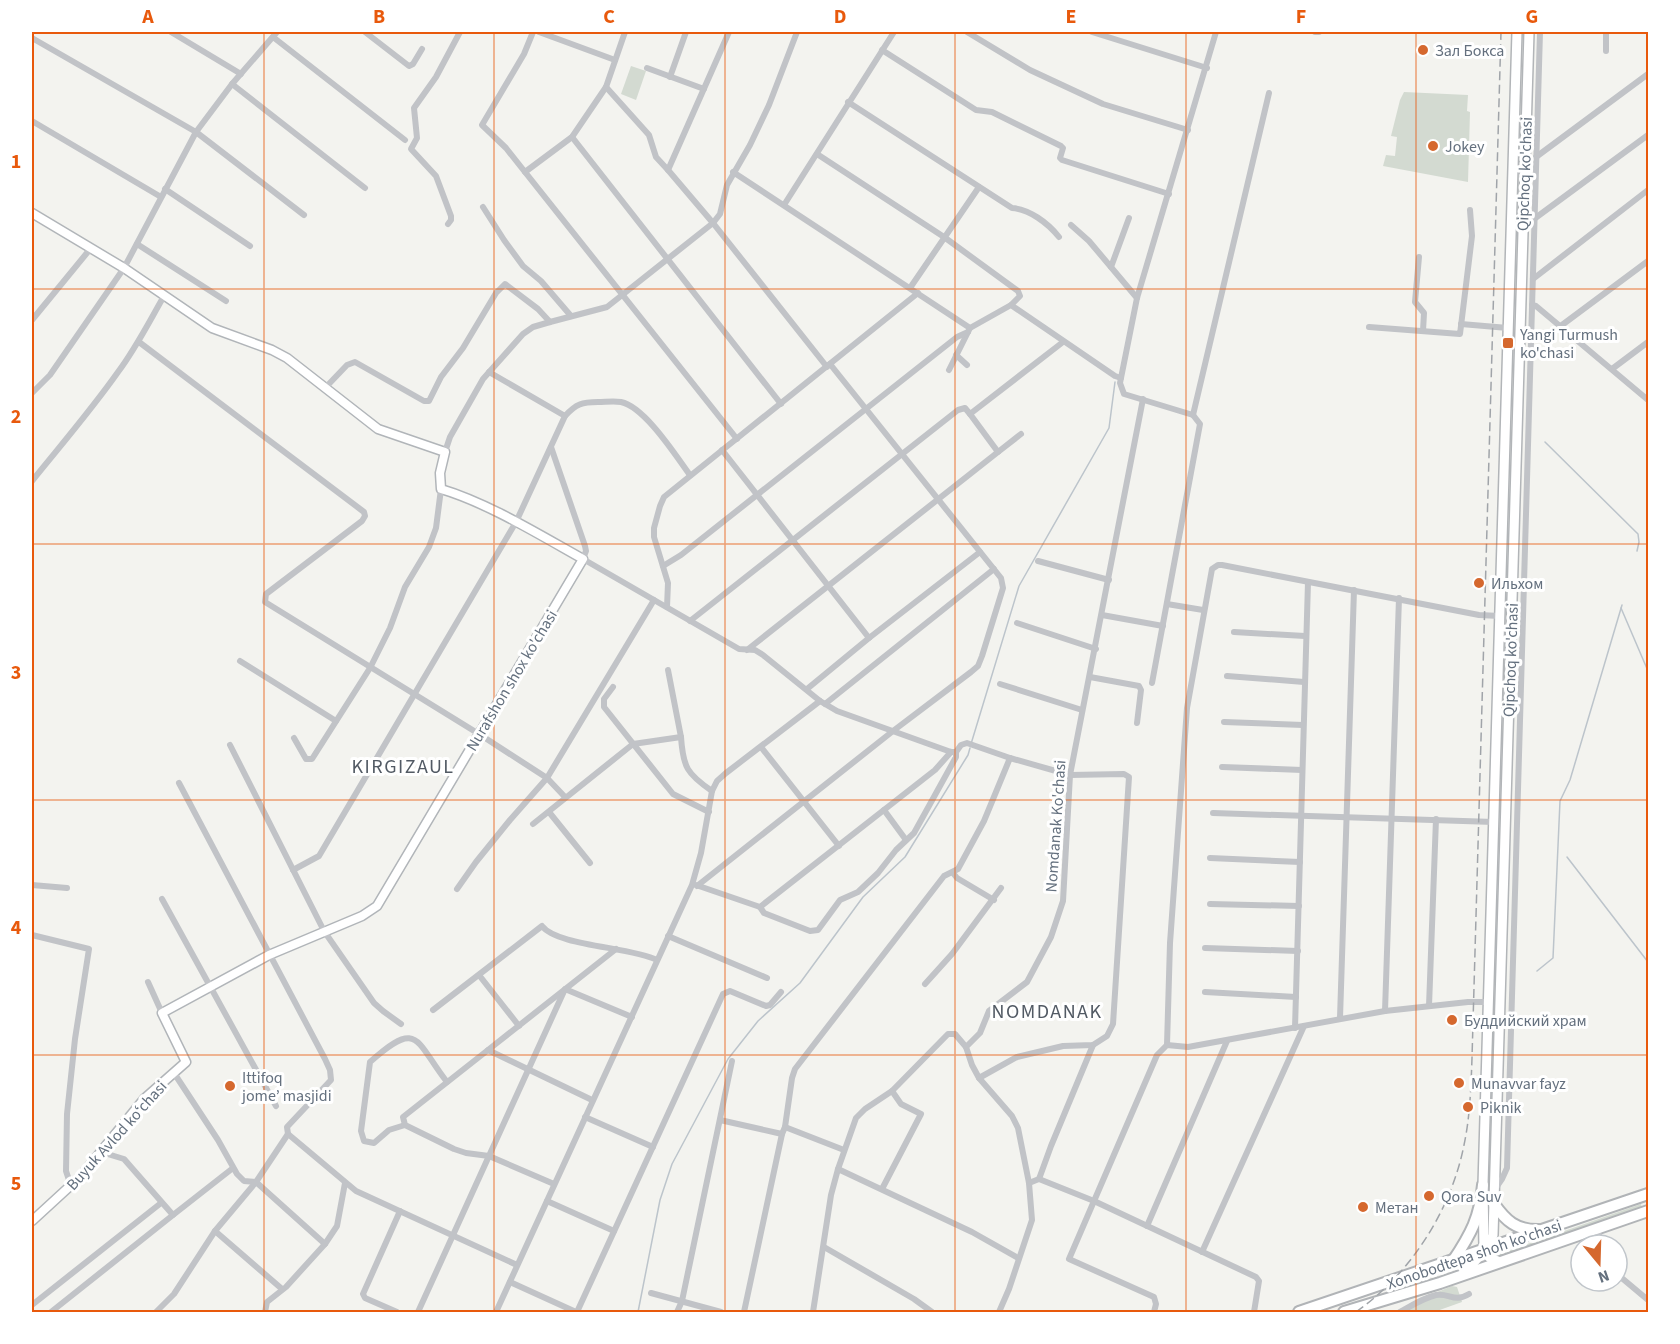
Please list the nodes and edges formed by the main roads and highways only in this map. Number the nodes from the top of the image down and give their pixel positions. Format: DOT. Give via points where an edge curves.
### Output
graph roads {
  1 [pos="1517,32"];
  2 [pos="1529,32"];
  3 [pos="1488,1014"];
  4 [pos="1500,1014"];
  5 [pos="1484,1185"];
  6 [pos="1648,1194"];
  7 [pos="1494,1204"];
  8 [pos="1648,1211"];
  9 [pos="1545,1230"];
  10 [pos="1484,1250"];
  11 [pos="1456,1260"];
  12 [pos="1500,1262"];
  13 [pos="1464,1274"];
  14 [pos="1299,1312"];
  15 [pos="1344,1312"];
  1 -- 3 [label="main road, Qipchoq ko'chasi"];
  2 -- 4 [label="main road, Qipchoq ko'chasi"];
  3 -- 4 [label="main road"];
  3 -- 5 [label="main road, Qipchoq ko'chasi"];
  4 -- 7 [label="main road, Qipchoq ko'chasi"];
  5 -- 10 [label="main road, Qipchoq ko'chasi"];
  5 -- 11 [label="highway" via="1476,1222"];
  6 -- 9 [label="highway, Xonobodtepa shoh ko'chasi"];
  7 -- 9 [label="highway" via="1516,1227"];
  7 -- 10 [label="main road, Qipchoq ko'chasi" via="1493,1235"];
  8 -- 12 [label="highway, Xonobodtepa shoh ko'chasi"];
  9 -- 10 [label="highway, Xonobodtepa shoh ko'chasi"];
  10 -- 11 [label="highway, Xonobodtepa shoh ko'chasi"];
  10 -- 12 [label="main road"];
  10 -- 13 [label="main road, Qipchoq ko'chasi"];
  11 -- 13 [label="main road"];
  11 -- 14 [label="highway, Xonobodtepa shoh ko'chasi"];
  12 -- 13 [label="highway, Xonobodtepa shoh ko'chasi"];
  13 -- 15 [label="highway, Xonobodtepa shoh ko'chasi"];
}
